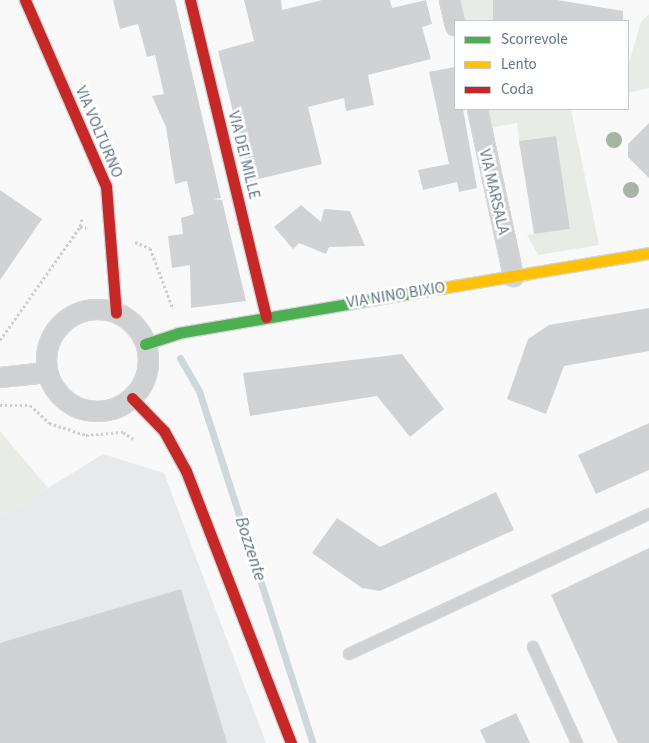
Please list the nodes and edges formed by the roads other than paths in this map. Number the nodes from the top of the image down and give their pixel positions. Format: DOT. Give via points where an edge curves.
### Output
graph roads {
  1 [pos="25,0"];
  2 [pos="190,0"];
  3 [pos="449,0"];
  4 [pos="454,21"];
  5 [pos="477,110"];
  6 [pos="649,253"];
  7 [pos="513,276"];
  8 [pos="116,313"];
  9 [pos="266,317"];
  10 [pos="145,344"];
  11 [pos="47,372"];
  12 [pos="0,377"];
  13 [pos="132,398"];
  14 [pos="649,514"];
  15 [pos="533,647"];
  16 [pos="349,654"];
  17 [pos="291,743"];
  18 [pos="577,743"];
  1 -- 8 [label="street, VIA VOLTURNO" via="106,186"];
  2 -- 9 [label="street, VIA DEI MILLE"];
  3 -- 4 [label="street"];
  5 -- 7 [label="street, VIA MARSALA"];
  6 -- 7 [label="street, VIA NINO BIXIO"];
  7 -- 9 [label="street, VIA NINO BIXIO"];
  8 -- 10 [label="street" via="128,320"];
  8 -- 11 [label="street" via="89,310 64,322 49,345"];
  9 -- 10 [label="street, VIA NINO BIXIO" via="178,333"];
  10 -- 13 [label="street" via="146,373"];
  11 -- 12 [label="street"];
  11 -- 13 [label="street" via="53,386 75,406 105,410"];
  13 -- 17 [label="street" via="175,448 222,560"];
  14 -- 16 [label="lane"];
  15 -- 18 [label="lane"];
}
